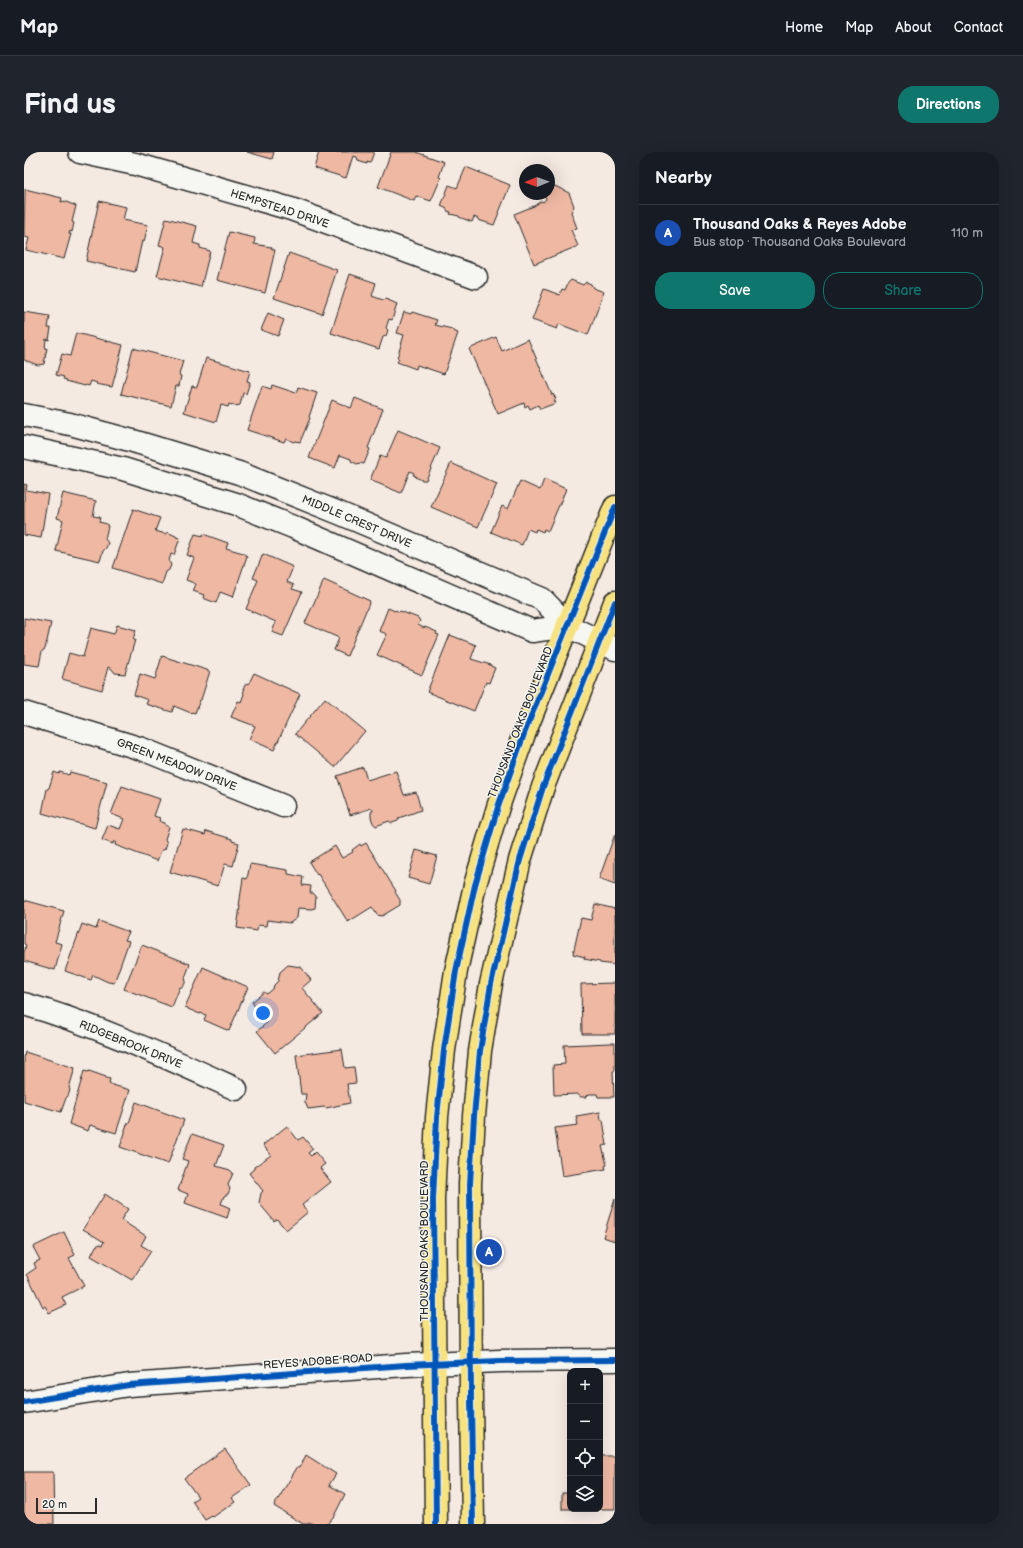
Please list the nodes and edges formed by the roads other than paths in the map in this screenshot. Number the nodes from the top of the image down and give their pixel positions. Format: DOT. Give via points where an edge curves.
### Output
graph roads {
  1 [pos="80,152"];
  2 [pos="137,158"];
  3 [pos="476,277"];
  4 [pos="24,415"];
  5 [pos="132,441"];
  6 [pos="24,447"];
  7 [pos="123,469"];
  8 [pos="615,507"];
  9 [pos="615,602"];
  10 [pos="568,626"];
  11 [pos="607,645"];
  12 [pos="25,717"];
  13 [pos="283,806"];
  14 [pos="24,1004"];
  15 [pos="236,1089"];
  16 [pos="615,1360"];
  17 [pos="471,1362"];
  18 [pos="434,1363"];
  19 [pos="24,1402"];
  20 [pos="436,1524"];
  21 [pos="473,1524"];
  1 -- 2 [label="street, HEMPSTEAD DRIVE"];
  2 -- 3 [label="street, HEMPSTEAD DRIVE" via="291,209"];
  4 -- 5 [label="street, MIDDLE CREST DRIVE" via="70,424"];
  5 -- 7 [label="street"];
  5 -- 10 [label="street, MIDDLE CREST DRIVE" via="239,473 542,599"];
  6 -- 7 [label="street"];
  7 -- 10 [label="street" via="236,504 532,631"];
  8 -- 10 [label="main road, THOUSAND OAKS BOULEVARD"];
  9 -- 11 [label="main road"];
  10 -- 11 [label="street, MIDDLE CREST DRIVE"];
  10 -- 18 [label="main road, THOUSAND OAKS BOULEVARD" via="524,734 498,807 475,885 456,971 437,1117 433,1206"];
  11 -- 17 [label="main road" via="543,787 520,860 491,984 480,1052 470,1184"];
  12 -- 13 [label="street, GREEN MEADOW DRIVE" via="142,749"];
  14 -- 15 [label="street, RIDGEBROOK DRIVE" via="61,1015"];
  16 -- 17 [label="street, REYES ADOBE ROAD"];
  17 -- 18 [label="street, REYES ADOBE ROAD"];
  17 -- 21 [label="main road"];
  18 -- 19 [label="street, REYES ADOBE ROAD" via="129,1386"];
  18 -- 20 [label="main road, THOUSAND OAKS BOULEVARD"];
}
